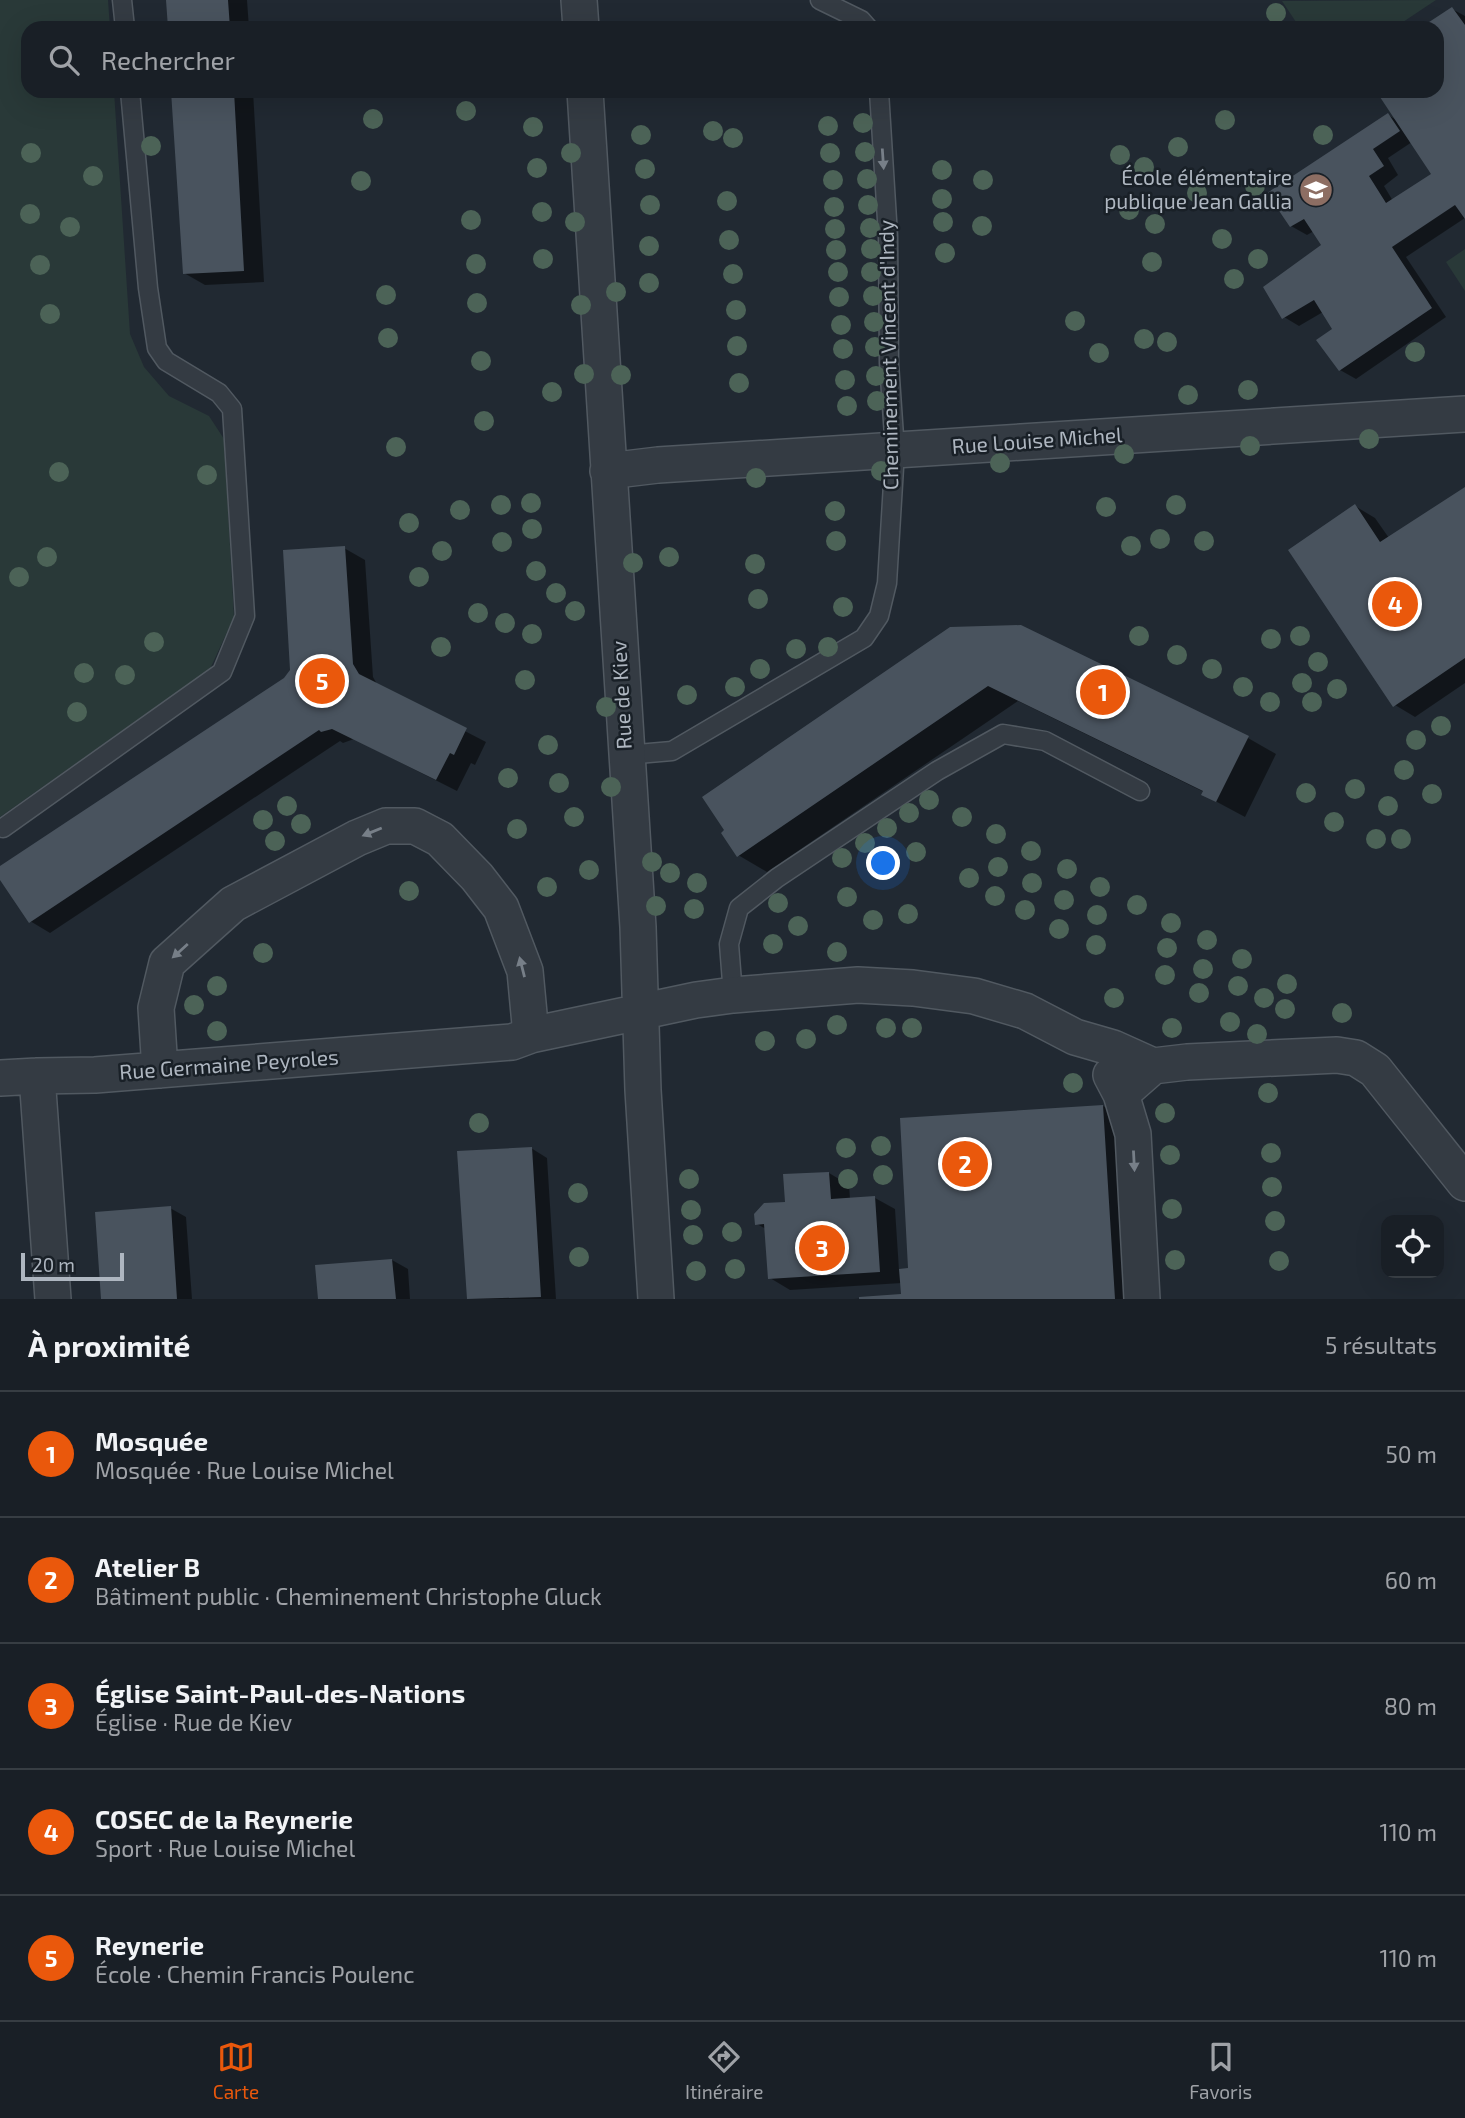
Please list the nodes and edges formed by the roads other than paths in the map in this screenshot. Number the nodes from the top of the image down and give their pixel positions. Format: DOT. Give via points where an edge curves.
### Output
graph roads {
  1 [pos="122,0"];
  2 [pos="579,0"];
  3 [pos="820,0"];
  4 [pos="124,21"];
  5 [pos="580,21"];
  6 [pos="861,21"];
  7 [pos="131,98"];
  8 [pos="585,98"];
  9 [pos="879,98"];
  10 [pos="1465,414"];
  11 [pos="895,450"];
  12 [pos="608,471"];
  13 [pos="626,755"];
  14 [pos="1140,792"];
  15 [pos="3,828"];
  16 [pos="733,995"];
  17 [pos="640,1012"];
  18 [pos="531,1035"];
  19 [pos="1075,1037"];
  20 [pos="1153,1066"];
  21 [pos="160,1069"];
  22 [pos="37,1076"];
  23 [pos="0,1078"];
  24 [pos="1121,1094"];
  25 [pos="1465,1183"];
  26 [pos="53,1299"];
  27 [pos="656,1299"];
  28 [pos="1142,1299"];
  1 -- 4 [label="lane"];
  2 -- 5 [label="street"];
  3 -- 6 [label="lane"];
  7 -- 15 [label="lane" via="157,348 166,361 219,393 232,409 245,616 222,673"];
  8 -- 12 [label="street, Rue de Kiev"];
  9 -- 11 [label="lane, Cheminement Vincent d'Indy, one-way"];
  10 -- 11 [label="street, Rue Louise Michel"];
  11 -- 12 [label="street, Rue Louise Michel"];
  11 -- 13 [label="lane, Cheminement Vincent d'Indy" via="887,583 879,616 864,638 672,751"];
  12 -- 13 [label="street, Rue de Kiev"];
  13 -- 17 [label="street, Rue de Kiev"];
  14 -- 16 [label="lane" via="1045,741 1003,734 937,771 738,908 729,944"];
  16 -- 17 [label="street, Rue Germaine Peyroles"];
  16 -- 19 [label="street, Rue Germaine Peyroles" via="858,985 913,988 974,996 1025,1011"];
  17 -- 18 [label="street, Rue Germaine Peyroles"];
  17 -- 27 [label="street, Rue de Kiev"];
  18 -- 21 [label="street, Rue Germaine Peyroles" via="512,1042"];
  18 -- 21 [label="street, one-way" via="525,971 501,908 440,839 415,826 386,826 233,904 167,963 156,1009"];
  19 -- 20 [label="street"];
  19 -- 24 [label="street" via="1105,1064"];
  20 -- 24 [label="street"];
  20 -- 25 [label="street" via="1336,1055 1356,1058 1375,1070"];
  21 -- 22 [label="street, Rue Germaine Peyroles"];
  22 -- 23 [label="street, Rue Germaine Peyroles"];
  22 -- 26 [label="street"];
  24 -- 28 [label="street, one-way" via="1133,1134"];
}
